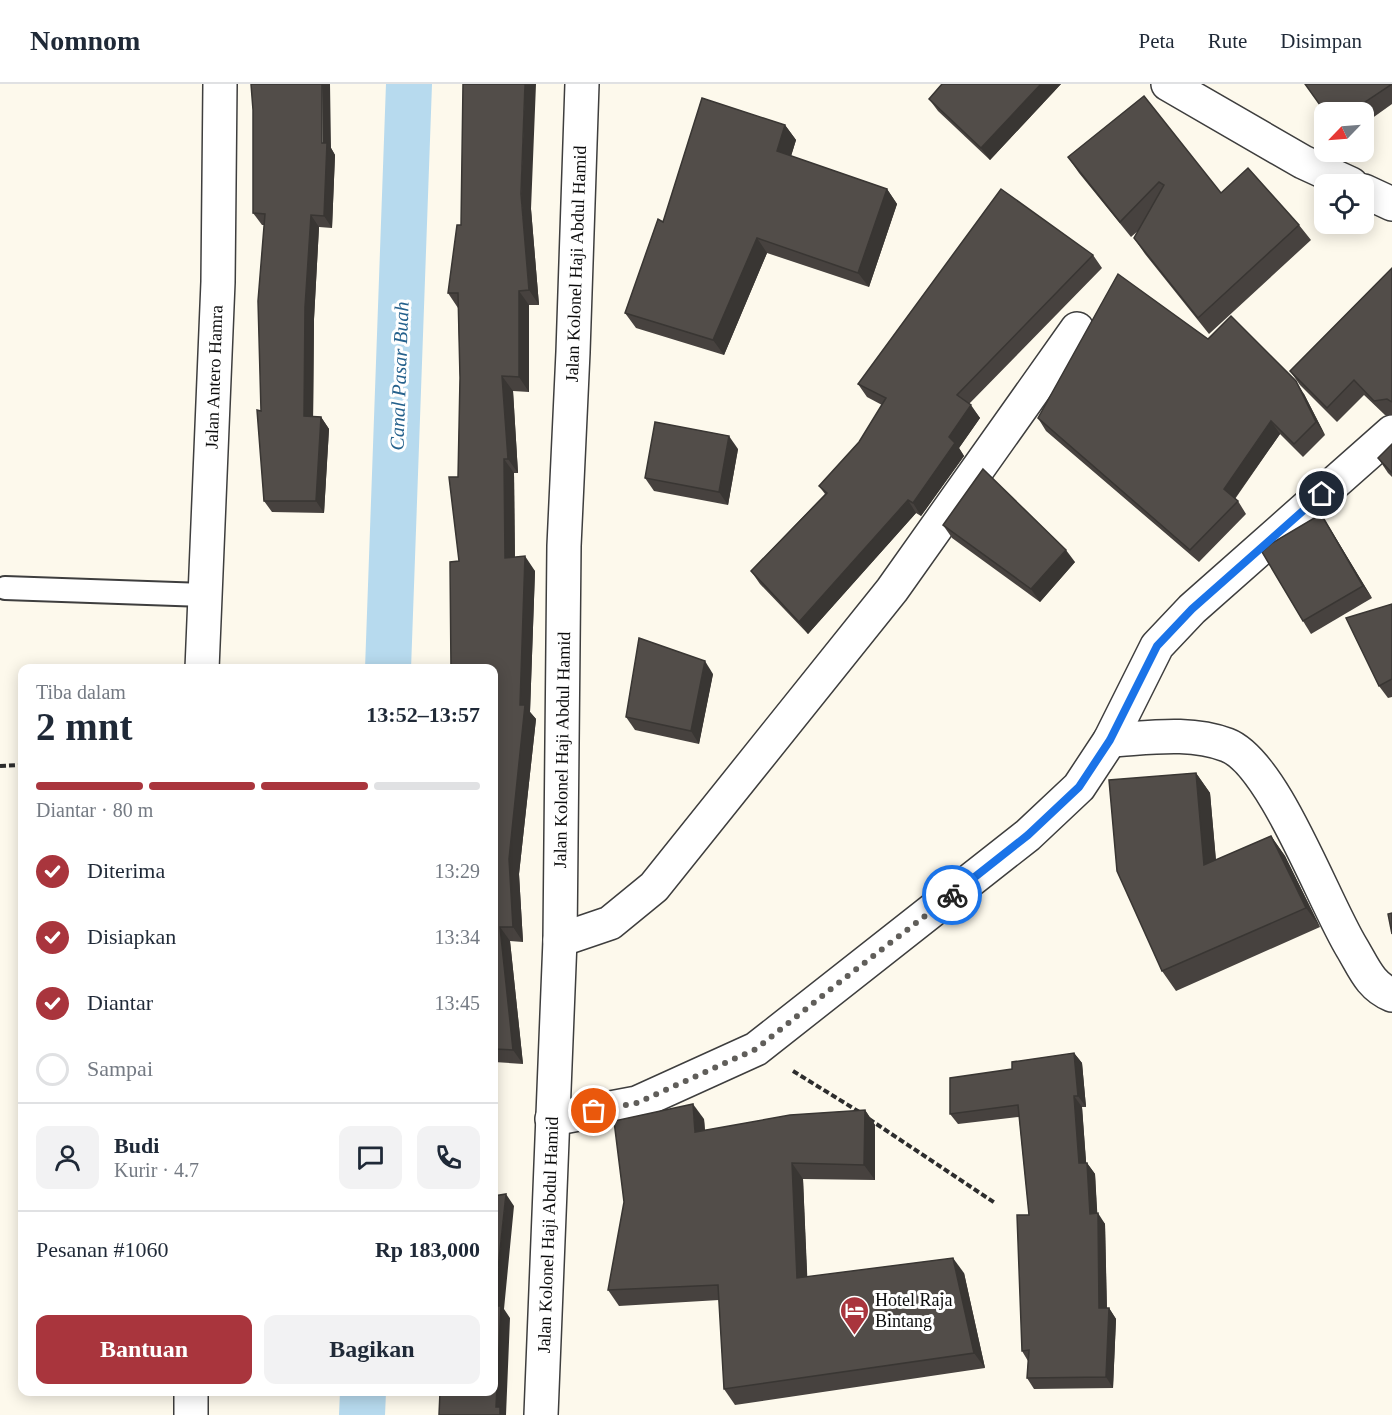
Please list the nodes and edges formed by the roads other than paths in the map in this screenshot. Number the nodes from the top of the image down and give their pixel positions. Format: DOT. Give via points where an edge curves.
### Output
graph roads {
  1 [pos="220,84"];
  2 [pos="582,84"];
  3 [pos="1168,84"];
  4 [pos="1209,92"];
  5 [pos="1329,174"];
  6 [pos="1374,195"];
  7 [pos="1392,204"];
  8 [pos="1077,329"];
  9 [pos="1392,432"];
  10 [pos="5,588"];
  11 [pos="204,595"];
  12 [pos="202,664"];
  13 [pos="1110,740"];
  14 [pos="560,940"];
  15 [pos="1392,995"];
  16 [pos="552,1119"];
  17 [pos="191,1396"];
  18 [pos="191,1415"];
  19 [pos="541,1415"];
  1 -- 11 [label="street, Jalan Antero Hamra" via="218,282"];
  2 -- 14 [label="street, Jalan Kolonel Haji Abdul Hamid" via="564,546"];
  3 -- 4 [label="street"];
  4 -- 5 [label="street" via="1303,162"];
  6 -- 7 [label="street"];
  8 -- 14 [label="street" via="892,590 654,887 610,923"];
  9 -- 13 [label="street" via="1192,609 1157,646"];
  10 -- 11 [label="lane"];
  11 -- 12 [label="street, Jalan Antero Hamra"];
  13 -- 15 [label="street" via="1190,736 1228,746 1250,761 1307,857 1341,932 1375,987"];
  13 -- 16 [label="street" via="1079,787 1028,835 756,1049 637,1103"];
  14 -- 16 [label="street, Jalan Kolonel Haji Abdul Hamid"];
  16 -- 19 [label="street, Jalan Kolonel Haji Abdul Hamid"];
  17 -- 18 [label="street"];
}
